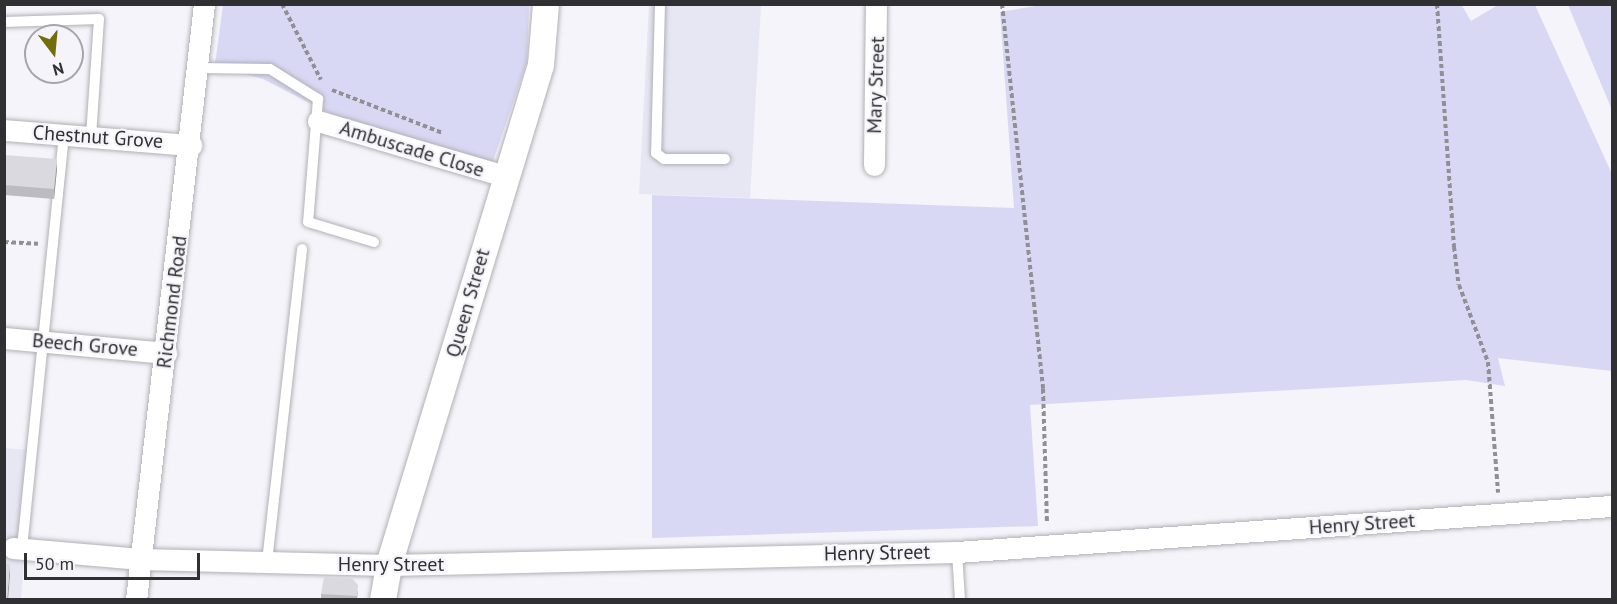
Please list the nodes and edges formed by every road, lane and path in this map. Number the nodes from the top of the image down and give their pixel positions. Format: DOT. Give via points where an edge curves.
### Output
graph roads {
  1 [pos="204,4"];
  2 [pos="282,4"];
  3 [pos="546,4"];
  4 [pos="660,4"];
  5 [pos="876,4"];
  6 [pos="1002,4"];
  7 [pos="1437,4"];
  8 [pos="4,22"];
  9 [pos="200,68"];
  10 [pos="318,121"];
  11 [pos="4,130"];
  12 [pos="64,135"];
  13 [pos="91,137"];
  14 [pos="456,138"];
  15 [pos="191,145"];
  16 [pos="725,159"];
  17 [pos="874,165"];
  18 [pos="505,176"];
  19 [pos="4,242"];
  20 [pos="374,242"];
  21 [pos="54,245"];
  22 [pos="302,249"];
  23 [pos="4,338"];
  24 [pos="45,342"];
  25 [pos="166,353"];
  26 [pos="1612,506"];
  27 [pos="1500,514"];
  28 [pos="1047,546"];
  29 [pos="13,548"];
  30 [pos="957,552"];
  31 [pos="141,559"];
  32 [pos="267,562"];
  33 [pos="389,565"];
  34 [pos="136,600"];
  35 [pos="383,600"];
  36 [pos="960,600"];
  1 -- 9 [label="street, Richmond Road"];
  2 -- 14 [label="path" via="324,86"];
  3 -- 18 [label="street, Queen Street" via="541,65"];
  4 -- 16 [label="lane" via="656,153 664,159"];
  5 -- 17 [label="street, Mary Street"];
  6 -- 28 [label="path" via="1043,389"];
  7 -- 27 [label="path" via="1454,247 1459,285 1488,362"];
  8 -- 13 [label="lane" via="99,19"];
  9 -- 10 [label="lane" via="270,69 318,99"];
  9 -- 15 [label="street, Richmond Road"];
  10 -- 18 [label="street, Ambuscade Close"];
  10 -- 20 [label="lane" via="308,222"];
  11 -- 12 [label="street, Chestnut Grove"];
  12 -- 13 [label="street, Chestnut Grove"];
  12 -- 21 [label="lane"];
  13 -- 15 [label="street, Chestnut Grove"];
  15 -- 25 [label="street, Richmond Road"];
  18 -- 33 [label="street, Queen Street"];
  19 -- 21 [label="path"];
  21 -- 24 [label="lane"];
  22 -- 32 [label="lane"];
  23 -- 24 [label="street, Beech Grove"];
  24 -- 25 [label="street, Beech Grove"];
  24 -- 29 [label="lane"];
  25 -- 31 [label="street, Richmond Road"];
  26 -- 27 [label="street, Henry Street"];
  27 -- 28 [label="street, Henry Street"];
  28 -- 30 [label="street, Henry Street"];
  29 -- 31 [label="street, Henry Street"];
  30 -- 33 [label="street, Henry Street"];
  30 -- 36 [label="lane"];
  31 -- 32 [label="street, Henry Street"];
  31 -- 34 [label="street, Richmond Road"];
  32 -- 33 [label="street, Henry Street"];
  33 -- 35 [label="street, Queen Street"];
}
